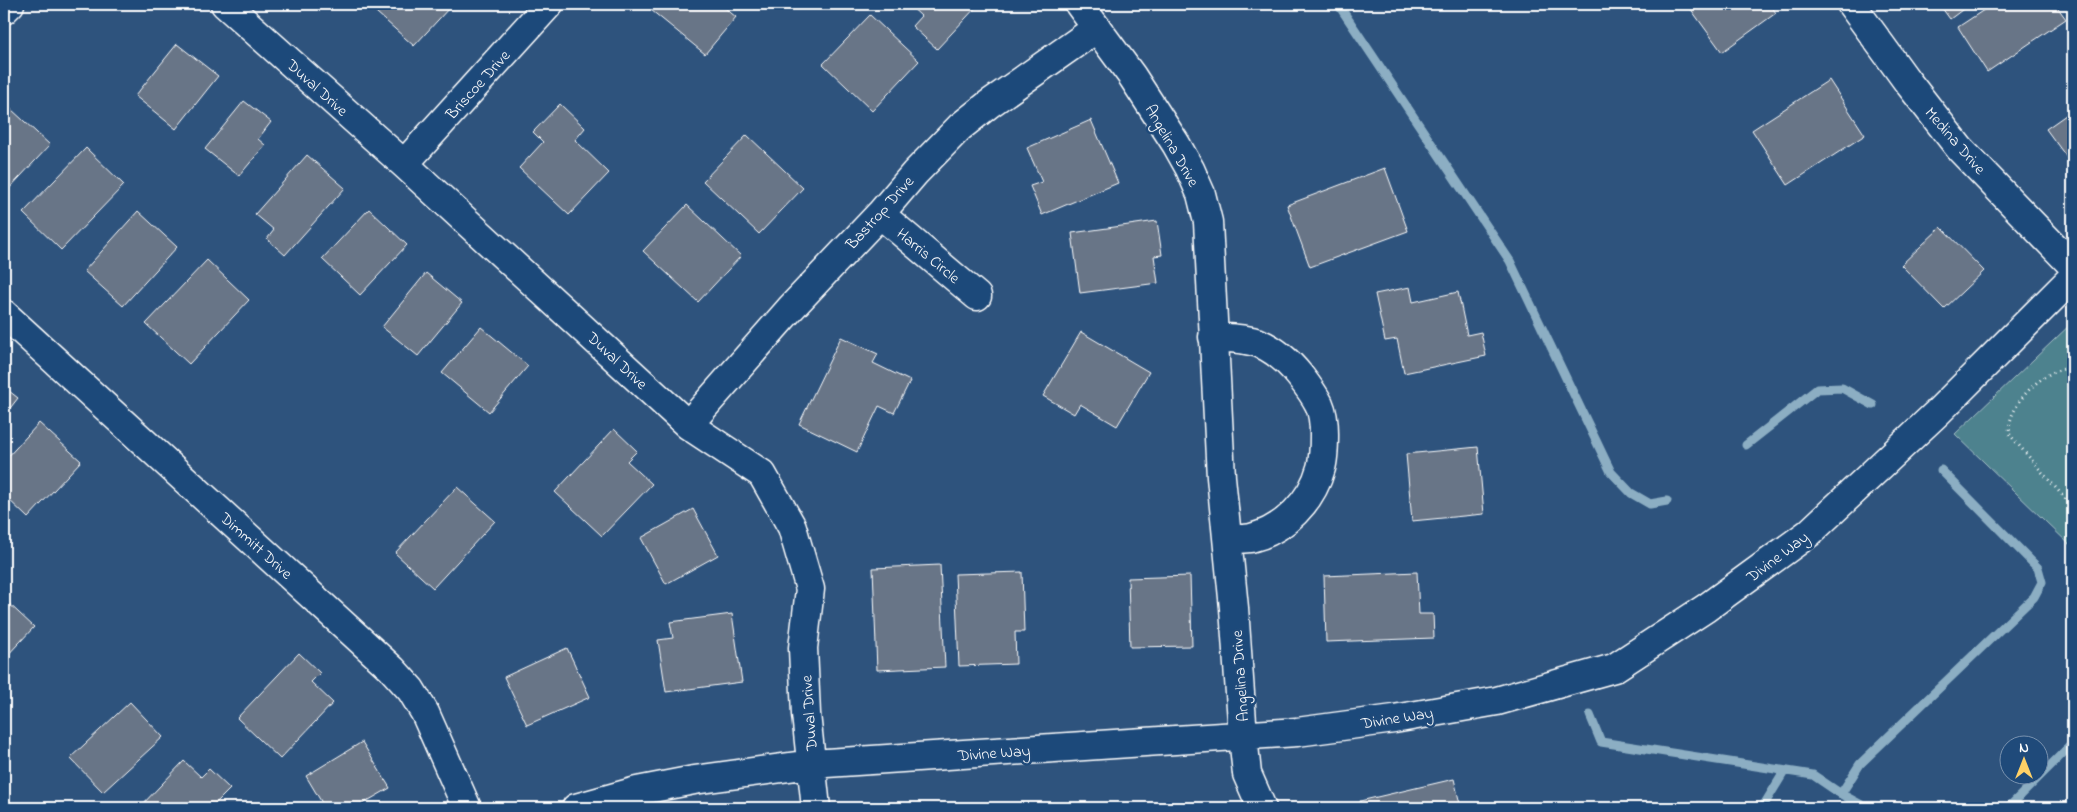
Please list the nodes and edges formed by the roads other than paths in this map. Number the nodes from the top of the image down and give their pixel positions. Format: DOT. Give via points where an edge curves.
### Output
graph roads {
  1 [pos="10,4"];
  2 [pos="225,4"];
  3 [pos="550,4"];
  4 [pos="1079,4"];
  5 [pos="1851,4"];
  6 [pos="4,10"];
  7 [pos="1097,28"];
  8 [pos="404,164"];
  9 [pos="880,214"];
  10 [pos="2073,266"];
  11 [pos="2073,277"];
  12 [pos="977,296"];
  13 [pos="4,314"];
  14 [pos="1213,337"];
  15 [pos="688,425"];
  16 [pos="1228,540"];
  17 [pos="1243,736"];
  18 [pos="811,764"];
  19 [pos="467,808"];
  20 [pos="576,808"];
  21 [pos="816,808"];
  22 [pos="1262,808"];
  1 -- 6 [label="street"];
  2 -- 8 [label="street, Duval Drive"];
  3 -- 8 [label="street, Briscoe Drive"];
  4 -- 7 [label="street, Angelina Drive"];
  5 -- 10 [label="street, Medina Drive" via="1960,149"];
  7 -- 9 [label="street, Bastrop Drive" via="960,127"];
  7 -- 14 [label="street, Angelina Drive" via="1176,144 1201,194 1208,222"];
  8 -- 15 [label="street, Duval Drive"];
  9 -- 12 [label="street, Harris Circle"];
  9 -- 15 [label="street, Bastrop Drive" via="790,309"];
  11 -- 17 [label="street, Divine Way" via="1937,413 1809,532 1706,608 1614,668 1497,701 1394,719"];
  13 -- 19 [label="street, Dimmitt Drive" via="392,669 411,690 425,713"];
  14 -- 16 [label="street, Angelina Drive"];
  14 -- 16 [label="street" via="1258,343 1280,355 1310,387 1320,406 1324,424 1322,468 1302,505 1270,530 1251,538"];
  15 -- 18 [label="street, Duval Drive" via="762,474 792,528 810,589 803,648"];
  16 -- 17 [label="street, Angelina Drive"];
  17 -- 18 [label="street, Divine Way"];
  17 -- 22 [label="street, Angelina Drive" via="1247,774"];
  18 -- 20 [label="street, Divine Way" via="694,780"];
  18 -- 21 [label="street, Duval Drive"];
}
